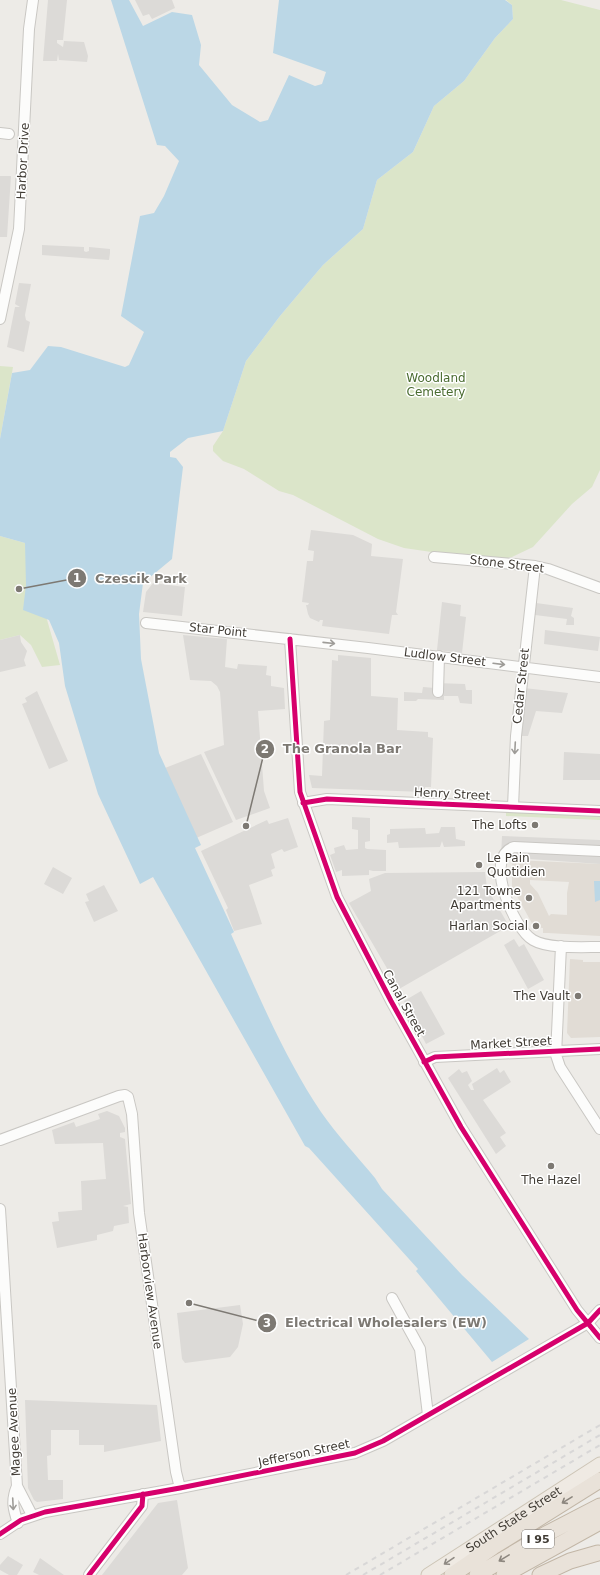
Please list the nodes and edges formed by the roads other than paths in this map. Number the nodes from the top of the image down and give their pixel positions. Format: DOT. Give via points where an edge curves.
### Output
graph roads {
  1 [pos="33,0"];
  2 [pos="0,319"];
  3 [pos="434,557"];
  4 [pos="535,566"];
  5 [pos="600,588"];
  6 [pos="146,623"];
  7 [pos="290,639"];
  8 [pos="439,656"];
  9 [pos="523,667"];
  10 [pos="600,677"];
  11 [pos="438,692"];
  12 [pos="303,803"];
  13 [pos="512,807"];
  14 [pos="600,811"];
  15 [pos="600,851"];
  16 [pos="561,946"];
  17 [pos="600,947"];
  18 [pos="600,1049"];
  19 [pos="555,1051"];
  20 [pos="424,1062"];
  21 [pos="600,1129"];
  22 [pos="0,1140"];
  23 [pos="0,1209"];
  24 [pos="1,1232"];
  25 [pos="392,1298"];
  26 [pos="600,1310"];
  27 [pos="600,1322"];
  28 [pos="588,1323"];
  29 [pos="600,1338"];
  30 [pos="428,1415"];
  31 [pos="600,1464"];
  32 [pos="600,1480"];
  33 [pos="17,1486"];
  34 [pos="180,1488"];
  35 [pos="143,1494"];
  36 [pos="600,1506"];
  37 [pos="32,1515"];
  38 [pos="600,1522"];
  39 [pos="18,1523"];
  40 [pos="0,1534"];
  41 [pos="599,1552"];
  42 [pos="89,1575"];
  43 [pos="428,1575"];
  44 [pos="452,1575"];
  45 [pos="477,1575"];
  46 [pos="504,1575"];
  47 [pos="540,1575"];
  48 [pos="554,1575"];
  1 -- 2 [label="street, Harbor Drive" via="19,229"];
  3 -- 4 [label="street, Stone Street"];
  4 -- 5 [label="street, Stone Street"];
  4 -- 9 [label="street, Cedar Street"];
  6 -- 7 [label="street, Star Point"];
  7 -- 8 [label="street, Ludlow Street, one-way"];
  7 -- 12 [label="street, Canal Street" via="299,780"];
  8 -- 9 [label="street, Ludlow Street, one-way"];
  8 -- 11 [label="street"];
  9 -- 10 [label="street, Ludlow Street"];
  9 -- 13 [label="street, Cedar Street, one-way"];
  12 -- 13 [label="street, Henry Street" via="327,799"];
  12 -- 20 [label="street, Canal Street" via="337,897"];
  13 -- 14 [label="street, Henry Street"];
  15 -- 16 [label="street" via="514,847 504,854 501,883 522,928 532,939"];
  16 -- 17 [label="street"];
  16 -- 19 [label="street"];
  18 -- 19 [label="street, Market Street"];
  19 -- 20 [label="street, Market Street" via="435,1057"];
  19 -- 21 [label="street" via="560,1067"];
  20 -- 28 [label="street, Canal Street" via="465,1134 577,1310"];
  22 -- 34 [label="street, Harborview Avenue" via="125,1094 128,1097 132,1114 139,1213 176,1476"];
  23 -- 24 [label="street, Magee Avenue"];
  24 -- 33 [label="street, Magee Avenue"];
  25 -- 30 [label="street" via="420,1349"];
  26 -- 28 [label="street"];
  27 -- 28 [label="street"];
  28 -- 29 [label="street, Canal Street"];
  28 -- 30 [label="street, Jefferson Street"];
  30 -- 34 [label="street, Jefferson Street" via="383,1441 355,1453"];
  31 -- 43 [label="main road, South State Street, one-way"];
  32 -- 44 [label="highway, one-way"];
  33 -- 37 [label="street, Magee Avenue"];
  33 -- 39 [label="street, Magee Avenue, one-way" via="12,1500"];
  34 -- 35 [label="street, Jefferson Street"];
  35 -- 37 [label="street, Jefferson Street"];
  35 -- 42 [label="street" via="142,1506"];
  36 -- 45 [label="highway, I 95, one-way" via="535,1540"];
  37 -- 39 [label="street, Jefferson Street"];
  38 -- 46 [label="highway, I 95"];
  39 -- 40 [label="street, Jefferson Street"];
  41 -- 47 [label="highway"];
  41 -- 48 [label="main road"];
}
